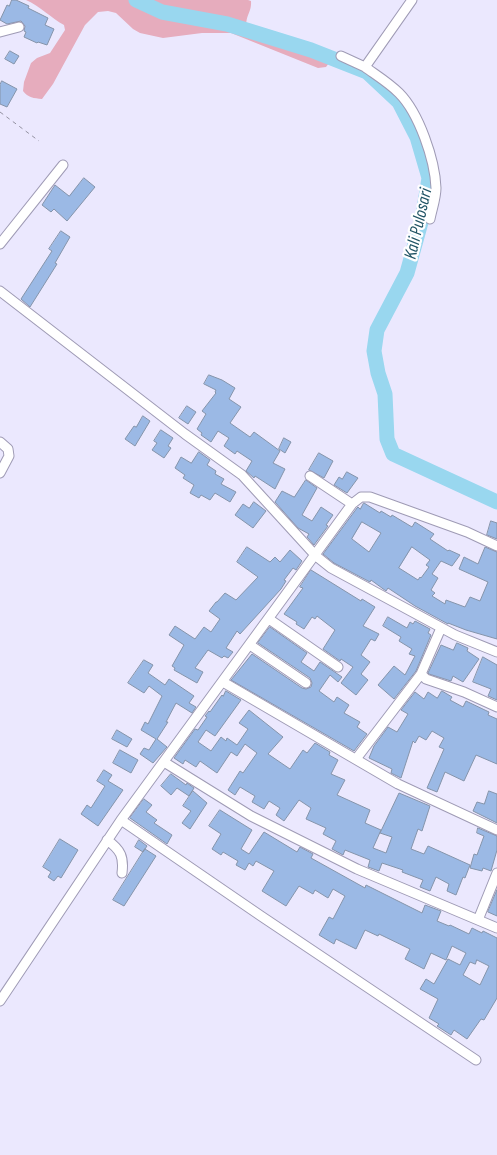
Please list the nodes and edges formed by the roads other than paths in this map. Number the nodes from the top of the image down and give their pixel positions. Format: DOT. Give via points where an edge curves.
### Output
graph roads {
  1 [pos="412,0"];
  2 [pos="19,27"];
  3 [pos="0,32"];
  4 [pos="341,56"];
  5 [pos="365,67"];
  6 [pos="63,165"];
  7 [pos="430,219"];
  8 [pos="0,244"];
  9 [pos="0,291"];
  10 [pos="0,442"];
  11 [pos="0,473"];
  12 [pos="310,476"];
  13 [pos="352,504"];
  14 [pos="497,546"];
  15 [pos="316,556"];
  16 [pos="269,620"];
  17 [pos="442,628"];
  18 [pos="250,645"];
  19 [pos="497,652"];
  20 [pos="338,667"];
  21 [pos="421,674"];
  22 [pos="222,682"];
  23 [pos="306,683"];
  24 [pos="497,707"];
  25 [pos="356,759"];
  26 [pos="164,762"];
  27 [pos="121,820"];
  28 [pos="497,830"];
  29 [pos="107,840"];
  30 [pos="497,872"];
  31 [pos="122,873"];
  32 [pos="478,920"];
  33 [pos="497,928"];
  34 [pos="0,1001"];
  35 [pos="476,1060"];
  1 -- 5 [label="street"];
  2 -- 3 [label="street"];
  4 -- 5 [label="street"];
  5 -- 7 [label="street" via="399,92 420,125 436,188"];
  6 -- 8 [label="street"];
  9 -- 15 [label="street" via="238,472"];
  10 -- 11 [label="street" via="8,449 8,456"];
  12 -- 13 [label="street"];
  13 -- 14 [label="street" via="361,497 370,497"];
  13 -- 15 [label="street"];
  15 -- 16 [label="street"];
  15 -- 17 [label="street" via="331,568"];
  16 -- 18 [label="street"];
  16 -- 20 [label="street"];
  17 -- 19 [label="street"];
  17 -- 21 [label="street"];
  18 -- 22 [label="street"];
  18 -- 23 [label="street"];
  21 -- 24 [label="street" via="426,679"];
  21 -- 25 [label="street"];
  22 -- 25 [label="street"];
  22 -- 26 [label="street"];
  25 -- 28 [label="street" via="398,784"];
  26 -- 27 [label="street"];
  26 -- 32 [label="street" via="251,816 357,869"];
  27 -- 29 [label="street"];
  27 -- 35 [label="street"];
  29 -- 31 [label="street" via="122,854"];
  29 -- 34 [label="street"];
  30 -- 32 [label="street"];
  32 -- 33 [label="street"];
}
